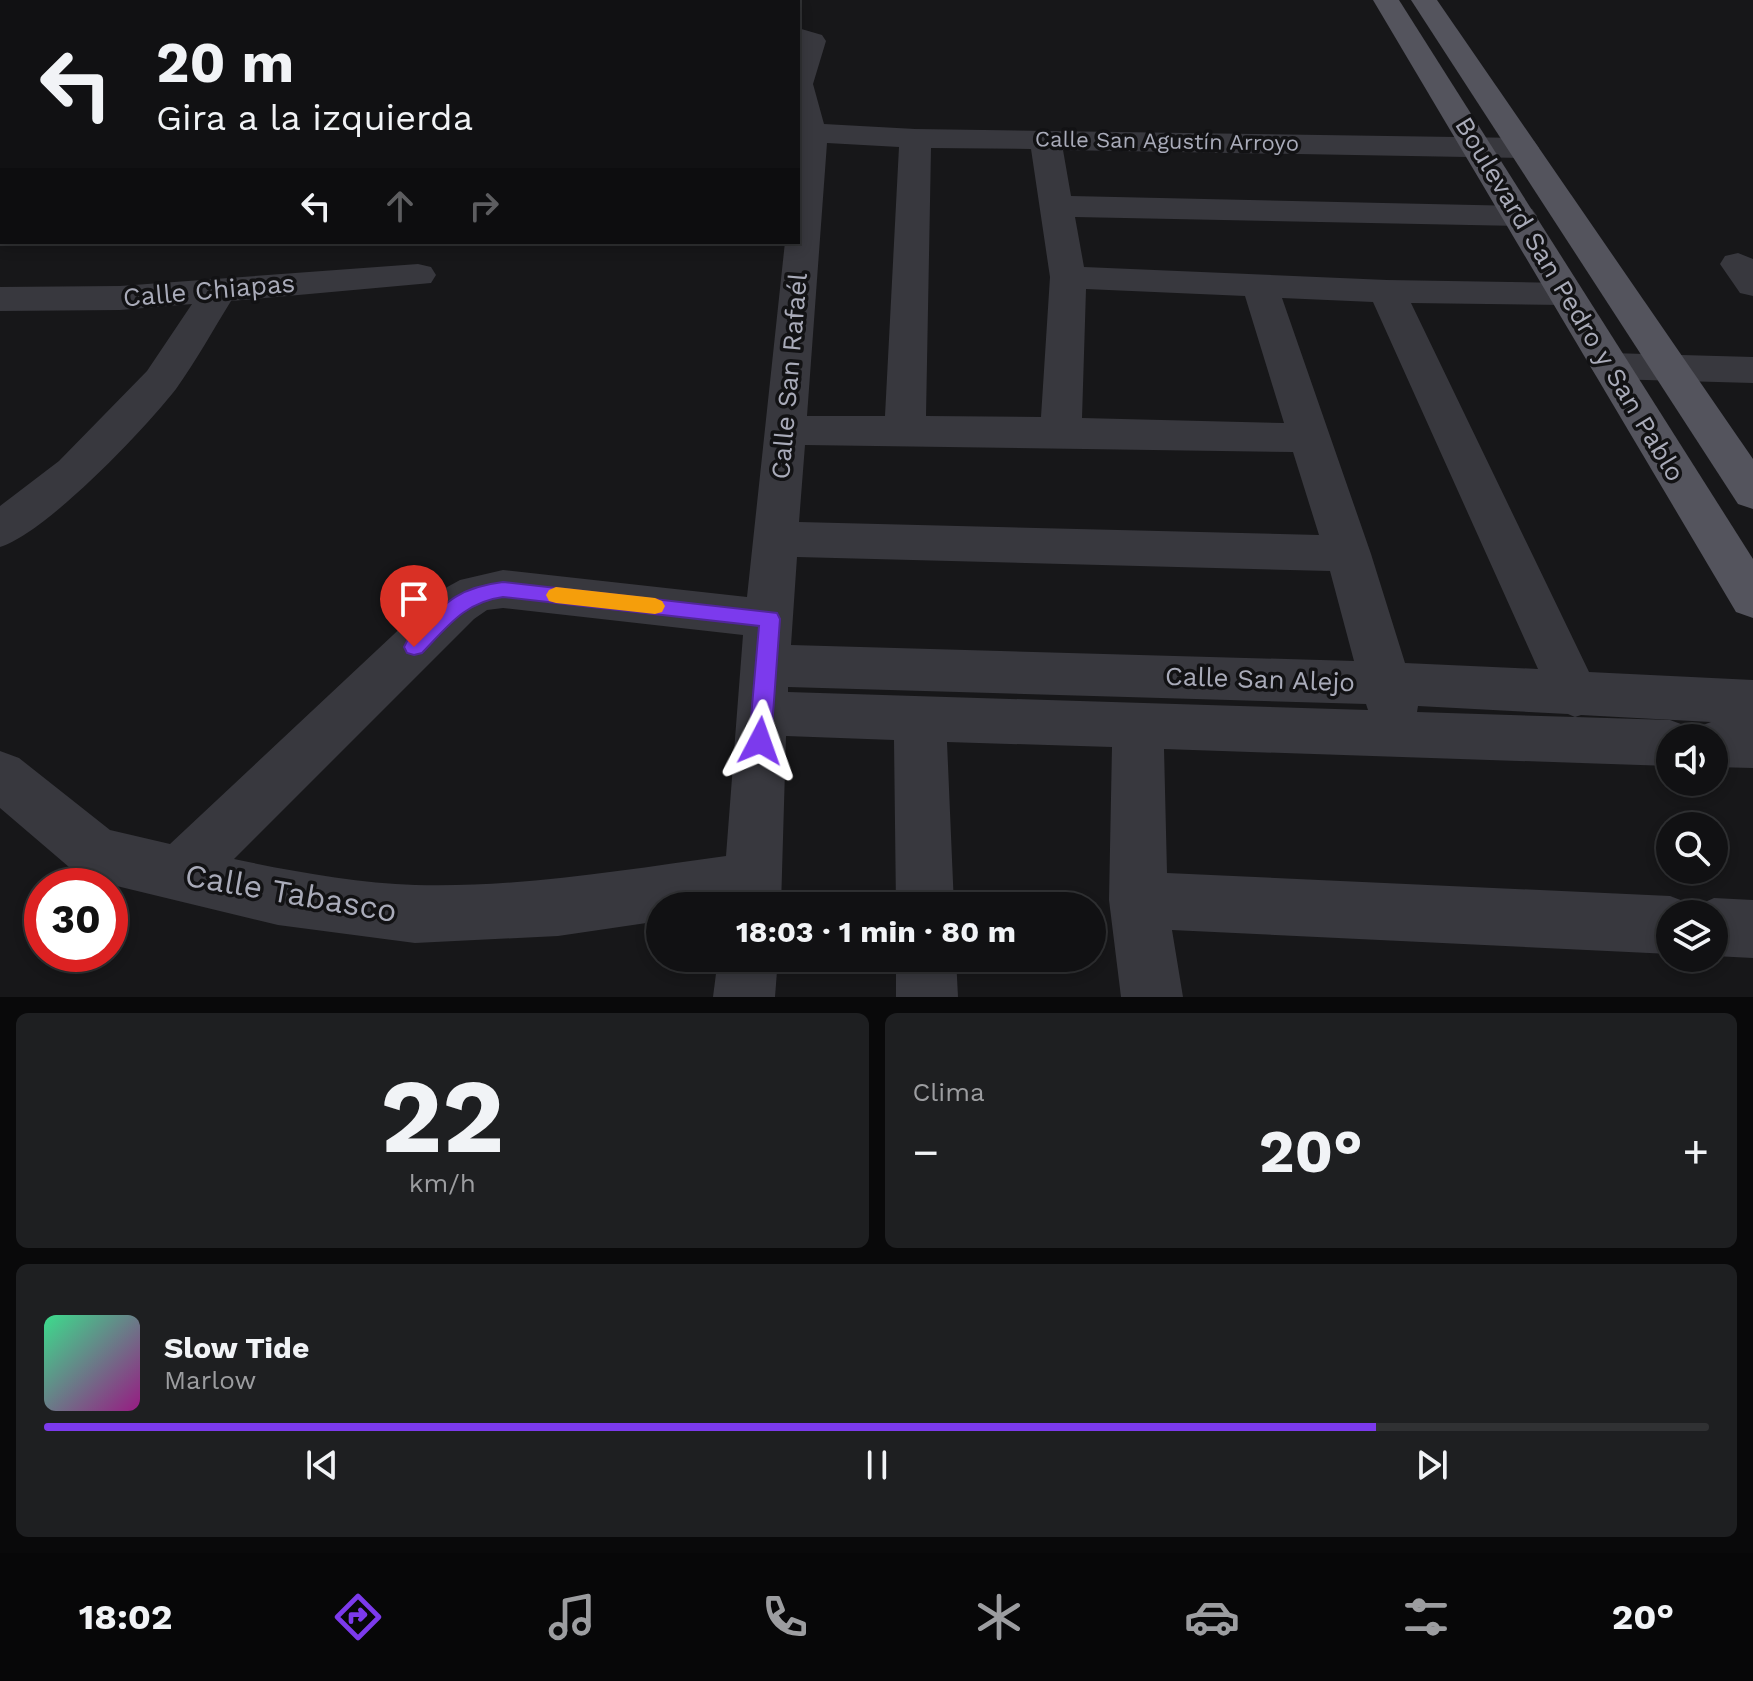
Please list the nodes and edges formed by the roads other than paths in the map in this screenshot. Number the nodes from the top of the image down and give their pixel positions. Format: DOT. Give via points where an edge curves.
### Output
graph roads {
  1 [pos="1386,0"];
  2 [pos="1424,0"];
  3 [pos="800,37"];
  4 [pos="800,75"];
  5 [pos="800,103"];
  6 [pos="915,138"];
  7 [pos="1045,138"];
  8 [pos="1478,147"];
  9 [pos="1523,148"];
  10 [pos="806,154"];
  11 [pos="1055,206"];
  12 [pos="1520,216"];
  13 [pos="800,229"];
  14 [pos="799,244"];
  15 [pos="418,275"];
  16 [pos="1068,277"];
  17 [pos="1259,283"];
  18 [pos="220,289"];
  19 [pos="1387,291"];
  20 [pos="1566,294"];
  21 [pos="0,299"];
  22 [pos="1610,366"];
  23 [pos="1671,369"];
  24 [pos="1753,370"];
  25 [pos="784,430"];
  26 [pos="905,431"];
  27 [pos="1061,432"];
  28 [pos="1311,438"];
  29 [pos="1750,483"];
  30 [pos="0,530"];
  31 [pos="775,539"];
  32 [pos="1348,554"];
  33 [pos="1753,599"];
  34 [pos="766,666"];
  35 [pos="1385,683"];
  36 [pos="1575,695"];
  37 [pos="1753,702"];
  38 [pos="920,720"];
  39 [pos="1138,726"];
  40 [pos="1400,734"];
  41 [pos="1656,743"];
  42 [pos="1728,744"];
  43 [pos="1753,745"];
  44 [pos="0,775"];
  45 [pos="179,874"];
  46 [pos="753,892"];
  47 [pos="925,892"];
  48 [pos="1138,900"];
  49 [pos="646,901"];
  50 [pos="1656,924"];
  51 [pos="1728,928"];
  52 [pos="1753,929"];
  53 [pos="747,972"];
  54 [pos="926,972"];
  55 [pos="744,997"];
  56 [pos="927,997"];
  57 [pos="1152,997"];
  1 -- 8 [label="main road, Boulevard San Pedro y San Pablo"];
  2 -- 9 [label="main road, Boulevard San Pedro y San Pablo"];
  3 -- 4 [label="street" via="812,41"];
  5 -- 10 [label="street"];
  6 -- 7 [label="street, Calle San Agustín Arroyo"];
  6 -- 10 [label="street, Calle San Agustín Arroyo"];
  6 -- 26 [label="street"];
  7 -- 8 [label="street, Calle San Agustín Arroyo"];
  7 -- 11 [label="street"];
  8 -- 9 [label="street, Calle San Agustín Arroyo"];
  8 -- 12 [label="main road, Boulevard San Pedro y San Pablo"];
  9 -- 23 [label="main road, Boulevard San Pedro y San Pablo"];
  10 -- 13 [label="street, Calle San Rafaél"];
  11 -- 12 [label="street"];
  11 -- 16 [label="street"];
  12 -- 20 [label="main road, Boulevard San Pedro y San Pablo"];
  14 -- 25 [label="street, Calle San Rafaél"];
  15 -- 18 [label="street, Calle Chiapas"];
  16 -- 17 [label="street"];
  16 -- 27 [label="street"];
  17 -- 19 [label="street"];
  17 -- 28 [label="street"];
  18 -- 21 [label="street, Calle Chiapas" via="120,298"];
  18 -- 30 [label="street" via="161,380 74,472"];
  19 -- 20 [label="street"];
  19 -- 36 [label="street"];
  20 -- 22 [label="main road, Boulevard San Pedro y San Pablo"];
  22 -- 23 [label="street"];
  22 -- 33 [label="main road, Boulevard San Pedro y San Pablo"];
  23 -- 24 [label="street"];
  23 -- 29 [label="main road, Boulevard San Pedro y San Pablo"];
  25 -- 26 [label="street"];
  25 -- 31 [label="street, Calle San Rafaél"];
  26 -- 27 [label="street"];
  27 -- 28 [label="street"];
  28 -- 32 [label="street"];
  31 -- 32 [label="street"];
  31 -- 34 [label="street, Calle San Rafaél"];
  32 -- 35 [label="street"];
  34 -- 35 [label="street, Calle San Alejo"];
  34 -- 38 [label="street, Calle San Alejo"];
  34 -- 45 [label="street" via="503,589 477,593 457,605"];
  34 -- 46 [label="street, Calle San Rafaél"];
  35 -- 36 [label="street, Calle San Alejo"];
  35 -- 40 [label="street"];
  36 -- 37 [label="street, Calle San Alejo"];
  38 -- 39 [label="street, Calle San Alejo"];
  38 -- 47 [label="street"];
  39 -- 40 [label="street, Calle San Alejo"];
  39 -- 48 [label="street"];
  40 -- 41 [label="street, Calle San Alejo"];
  42 -- 43 [label="street"];
  44 -- 45 [label="street, Calle Tabasco" via="96,854"];
  45 -- 49 [label="street, Calle Tabasco" via="278,897 415,914"];
  48 -- 50 [label="street"];
  48 -- 57 [label="street"];
  51 -- 52 [label="street"];
  53 -- 55 [label="street"];
  54 -- 56 [label="street"];
}
